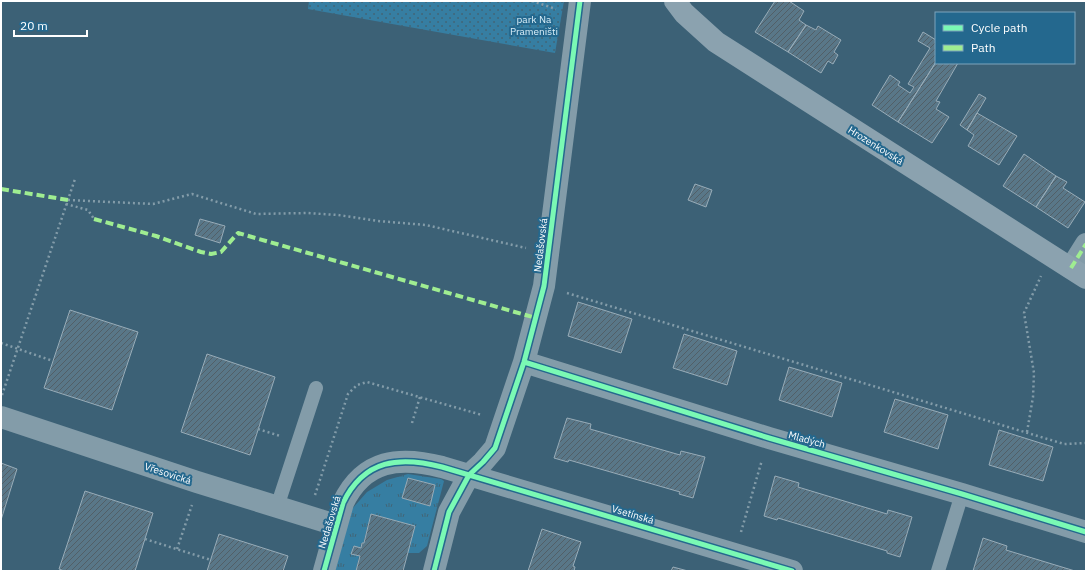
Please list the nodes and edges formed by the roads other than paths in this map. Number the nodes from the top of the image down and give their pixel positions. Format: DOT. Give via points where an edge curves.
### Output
graph roads {
  1 [pos="580,1"];
  2 [pos="674,1"];
  3 [pos="1086,244"];
  4 [pos="1078,273"];
  5 [pos="524,362"];
  6 [pos="316,388"];
  7 [pos="1,417"];
  8 [pos="469,475"];
  9 [pos="962,494"];
  10 [pos="277,507"];
  11 [pos="336,525"];
  12 [pos="1086,532"];
  13 [pos="324,571"];
  14 [pos="434,571"];
  15 [pos="792,571"];
  16 [pos="938,571"];
  1 -- 5 [label="street, Nedašovská" via="544,286"];
  2 -- 4 [label="street, Hrozenkovská" via="716,42"];
  3 -- 4 [label="street"];
  5 -- 8 [label="street, Nedašovská" via="495,448"];
  5 -- 9 [label="street, Mladých" via="769,438"];
  6 -- 10 [label="lane"];
  7 -- 10 [label="street, Vřesovická"];
  8 -- 11 [label="street, Nedašovská" via="425,462 396,461 378,466 361,477 347,494"];
  8 -- 14 [label="street, Nedašovská" via="449,512"];
  8 -- 15 [label="street, Vsetínská"];
  9 -- 12 [label="street, Mladých"];
  9 -- 16 [label="lane"];
  10 -- 11 [label="street, Vřesovická"];
  11 -- 13 [label="street, Nedašovská"];
}
